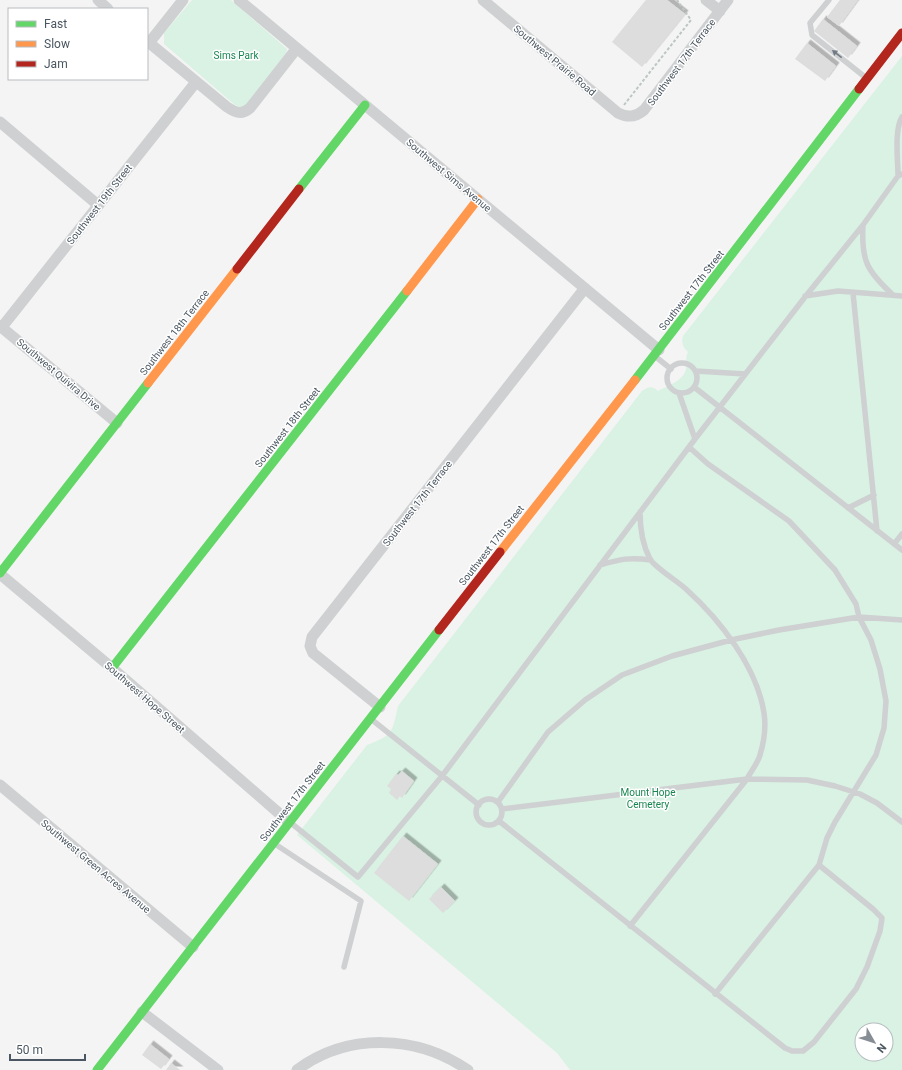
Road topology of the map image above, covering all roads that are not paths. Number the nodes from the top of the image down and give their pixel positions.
1 (98, 0) edge
2 (183, 0) edge
3 (239, 0) edge
4 (483, 0) edge
5 (706, 0) edge
6 (728, 0) edge
7 (828, 0) edge
8 (107, 8) edge
9 (720, 11) junction
10 (902, 33) edge
11 (148, 42) edge
12 (297, 48) junction
13 (867, 78) junction
14 (196, 82) junction
15 (365, 105) junction
16 (624, 113) joint
17 (902, 117) edge
18 (0, 122) edge
19 (900, 144) edge
20 (900, 175) edge
21 (478, 199) junction
22 (98, 205) junction
23 (862, 224) junction
24 (585, 288) junction
25 (853, 292) junction
26 (893, 295) junction
27 (805, 296) junction
28 (902, 296) edge
29 (1, 326) edge
30 (657, 353) junction
31 (671, 369) junction
32 (696, 371) junction
33 (745, 374) junction
34 (694, 387) junction
35 (679, 393) junction
36 (720, 407) junction
37 (117, 423) junction
38 (695, 439) junction
39 (689, 447) junction
40 (874, 495) junction
41 (848, 508) junction
42 (640, 511) junction
43 (877, 531) junction
44 (902, 534) edge
45 (894, 544) junction
46 (902, 550) edge
47 (650, 560) junction
48 (599, 566) junction
49 (0, 573) edge
50 (859, 617) junction
51 (902, 620) edge
52 (731, 640) junction
53 (112, 668) junction
54 (380, 707) junction
55 (370, 719) junction
56 (442, 776) junction
57 (747, 779) junction
58 (0, 785) edge
59 (854, 792) junction
60 (498, 802) junction
61 (479, 805) junction
62 (502, 809) junction
63 (499, 821) junction
64 (290, 822) junction
65 (902, 822) edge
66 (273, 843) junction
67 (819, 865) junction
68 (630, 926) junction
69 (193, 947) junction
70 (344, 967) dead end
71 (716, 994) junction
72 (142, 1012) junction
73 (97, 1070) edge
74 (218, 1070) edge
75 (297, 1070) edge
76 (468, 1070) edge

1 - 8 street
2 - 11 street
3 - 12 street, Southwest Sims Avenue
4 - 16 street, Southwest Prairie Road
5 - 9 street
6 - 9 street, Southwest 17th Terrace
13 -> 7 lane
9 - 16 street, Southwest 17th Terrace
10 - 13 main road, Southwest 17th Street
11 - 14 street
12 - 14 street
12 - 15 street, Southwest Sims Avenue
13 - 30 main road, Southwest 17th Street
14 - 22 street, Southwest 19th Street
15 - 21 street, Southwest Sims Avenue
15 - 37 main road, Southwest 18th Terrace
17 - 19 lane
18 - 22 street
19 - 20 lane
20 - 23 lane
21 - 24 street, Southwest Sims Avenue
21 - 53 main road, Southwest 18th Street
22 - 29 street, Southwest 19th Street
23 - 26 lane
23 - 27 lane
24 - 30 street, Southwest Sims Avenue
24 - 54 street, Southwest 17th Terrace
25 - 26 lane
25 - 27 lane
25 - 40 lane
26 - 28 lane
27 - 33 lane
29 - 37 street, Southwest Quivira Drive
30 - 31 lane
30 - 54 main road, Southwest 17th Street
31 - 32 lane
31 - 35 lane
32 - 33 lane
32 - 34 lane
33 - 36 lane
34 - 35 lane
34 - 36 lane
35 - 38 lane
36 - 38 lane
36 - 41 lane
37 - 49 main road, Southwest 18th Terrace
38 - 39 lane
39 - 42 lane
39 - 50 lane
40 - 41 lane
40 - 43 lane
41 - 43 lane
42 - 47 lane
42 - 48 lane
43 - 45 lane
44 - 45 lane
45 - 46 lane
47 - 48 lane
47 - 52 lane
48 - 56 lane
49 - 53 street, Southwest Hope Street
50 - 51 lane
50 - 52 lane
50 - 59 lane
52 - 57 lane
52 - 60 lane
53 - 64 street, Southwest Hope Street
54 - 55 main road, Southwest 17th Street
55 - 56 lane
55 - 64 main road, Southwest 17th Street
56 - 61 lane
56 - 64 lane
57 - 59 lane
57 - 62 lane
57 - 68 lane
58 - 69 street, Southwest Green Acres Avenue
59 - 65 lane
59 - 67 lane
60 - 61 lane
60 - 62 lane
61 - 63 lane
62 - 63 lane
63 - 68 lane
64 - 66 main road, Southwest 17th Street
66 - 69 main road, Southwest 17th Street
66 - 70 lane
67 - 71 lane
67 - 71 lane
68 - 71 lane
69 - 72 main road, Southwest 17th Street
72 - 73 main road, Southwest 17th Street
72 - 74 street
75 - 76 street

